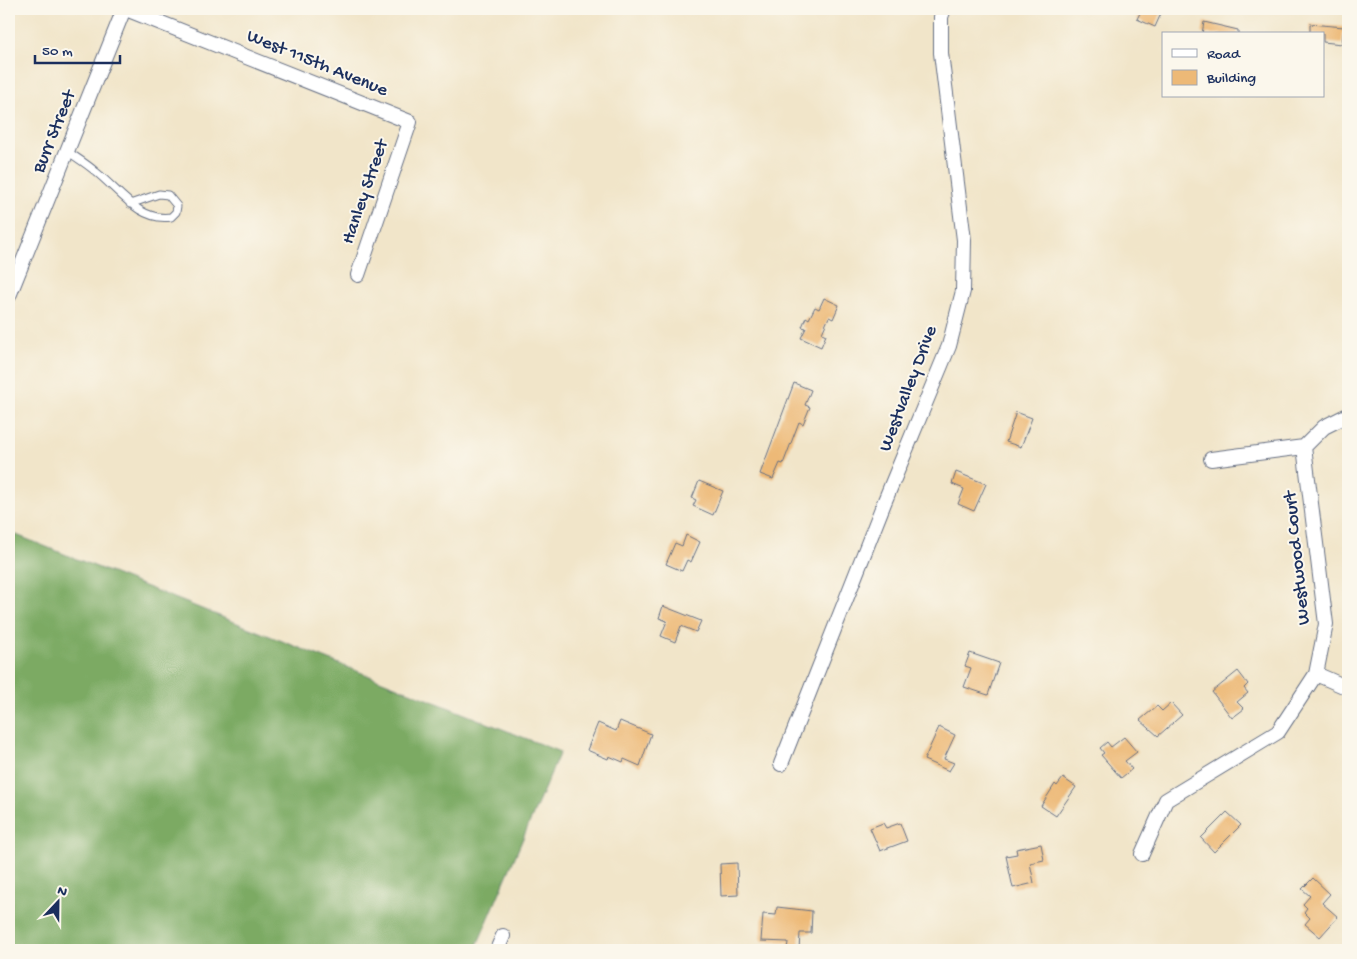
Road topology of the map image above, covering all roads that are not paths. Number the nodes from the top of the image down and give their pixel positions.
1 (125, 9) edge
2 (944, 9) edge
3 (410, 122) joint
4 (67, 151) junction
5 (130, 204) junction
6 (358, 275) dead end
7 (9, 296) edge
8 (1348, 414) edge
9 (1304, 447) junction
10 (1211, 459) dead end
11 (1316, 674) junction
12 (1348, 688) edge
13 (781, 764) dead end
14 (1142, 854) dead end
15 (503, 936) dead end
16 (497, 950) edge

1 - 3 street, West 115th Avenue
1 - 4 street, Burr Street
2 - 13 street, Westvalley Drive
3 - 6 street, Hanley Street
4 - 5 lane
4 - 7 street, Burr Street
5 - 5 lane
8 - 9 street
9 - 10 street
9 - 11 street, Westwood Court
11 - 12 street
11 - 14 street, Westwood Court
15 - 16 street

